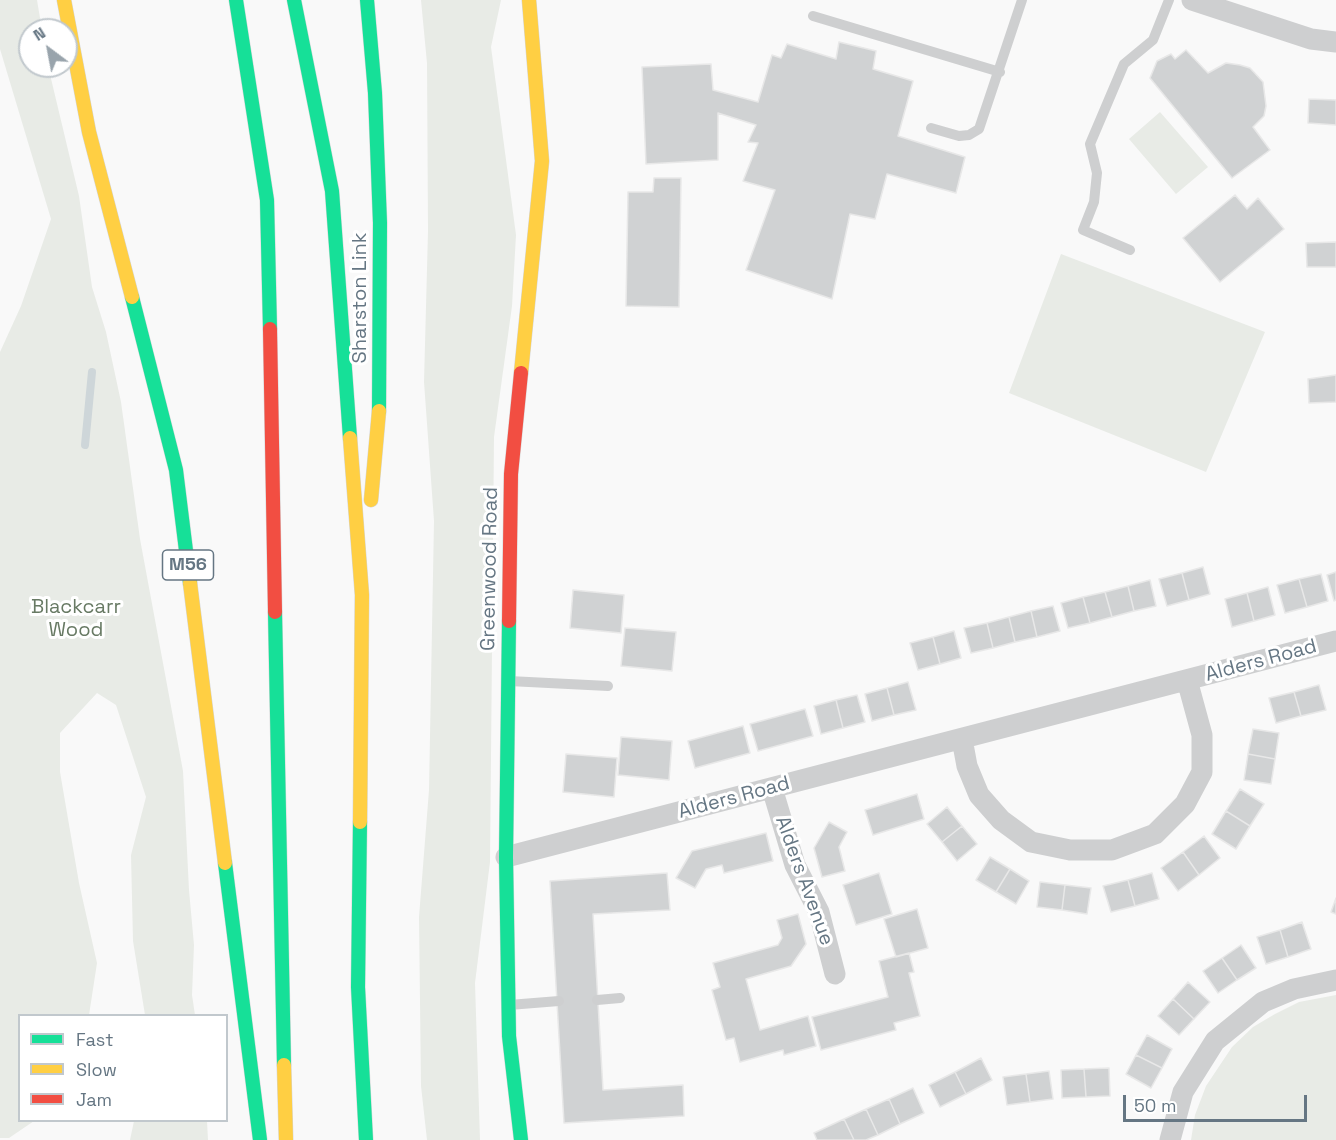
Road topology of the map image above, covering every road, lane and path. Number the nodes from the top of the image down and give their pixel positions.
1 (64, 0) edge
2 (236, 0) edge
3 (294, 0) edge
4 (368, 0) edge
5 (529, 0) edge
6 (1022, 0) edge
7 (1169, 0) edge
8 (1192, 0) edge
9 (813, 16) dead end
10 (1336, 42) edge
11 (1000, 72) junction
12 (931, 128) dead end
13 (1131, 250) dead end
14 (362, 595) junction
15 (1336, 641) edge
16 (1187, 680) junction
17 (508, 681) junction
18 (609, 687) dead end
19 (962, 739) junction
20 (772, 788) junction
21 (506, 857) junction
22 (835, 974) dead end
23 (1336, 980) edge
24 (620, 998) dead end
25 (597, 1000) dead end
26 (559, 1001) dead end
27 (509, 1005) junction
28 (260, 1140) edge
29 (286, 1140) edge
30 (366, 1140) edge
31 (521, 1140) edge
32 (1170, 1140) edge

1 - 28 main road, M56
2 - 29 main road
3 - 14 main road
4 - 14 main road, Sharston Link
5 - 17 main road, Greenwood Road
6 - 11 lane
7 - 13 lane
8 - 10 street
9 - 11 lane
11 - 12 lane
14 - 30 main road
15 - 16 street, Alders Road
16 - 19 street, Alders Road
16 - 19 street, Alders Road
17 - 18 lane
17 - 21 main road, Greenwood Road
19 - 20 street, Alders Road
20 - 21 street, Alders Road
20 - 22 street, Alders Avenue
21 - 27 main road, Greenwood Road
23 - 32 street
24 - 25 lane
26 - 27 lane
27 - 31 main road, Greenwood Road

